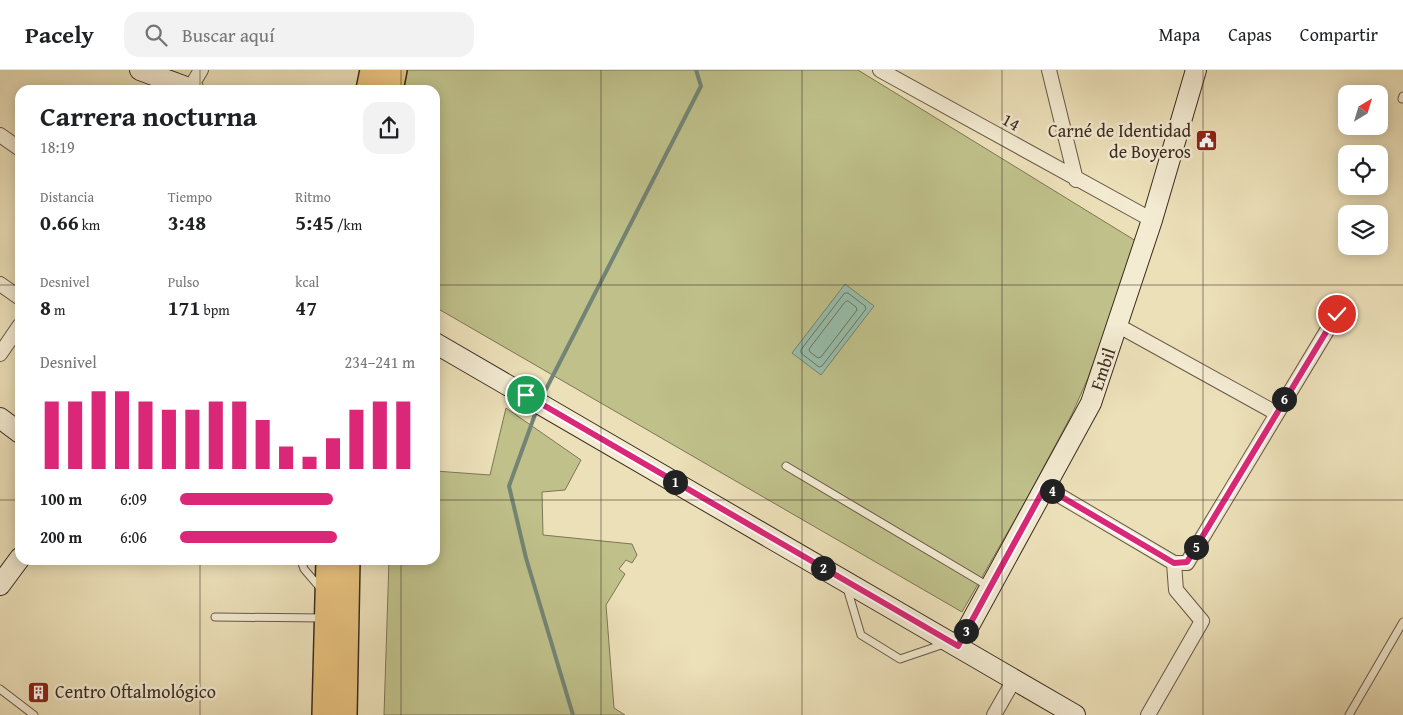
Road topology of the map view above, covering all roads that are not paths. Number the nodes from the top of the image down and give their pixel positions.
1 (140, 70) edge
2 (201, 70) edge
3 (372, 70) edge
4 (394, 70) edge
5 (880, 70) edge
6 (1049, 70) edge
7 (1196, 70) edge
8 (178, 85) edge
9 (194, 85) edge
10 (361, 85) edge
11 (370, 85) edge
12 (391, 85) edge
13 (0, 134) edge
14 (15, 145) edge
15 (1076, 180) junction
16 (1152, 220) junction
17 (0, 284) edge
18 (15, 294) edge
19 (1337, 314) dead end
20 (1117, 325) junction
21 (15, 332) edge
22 (440, 346) edge
23 (0, 354) edge
24 (1276, 413) junction
25 (0, 418) edge
26 (15, 429) edge
27 (786, 466) dead end
28 (1045, 487) junction
29 (1174, 563) junction
30 (303, 565) edge
31 (329, 565) edge
32 (347, 565) edge
33 (845, 580) junction
34 (991, 587) junction
35 (327, 607) junction
36 (216, 617) dead end
37 (1403, 622) edge
38 (954, 644) junction
39 (1014, 680) junction
40 (0, 689) edge
41 (34, 715) edge
42 (325, 715) edge
43 (344, 715) edge
44 (994, 715) edge
45 (1074, 715) edge
46 (1148, 715) edge
47 (1349, 715) edge

1 - 8 main road
2 - 9 street
3 - 10 main road
3 - 11 highway
4 - 12 highway
5 - 15 street, 14
6 - 15 street
7 - 16 main road, Embil
13 - 14 street
15 - 16 street, 14
16 - 20 main road, Embil
17 - 18 street
19 - 24 street
20 - 24 street
20 - 28 main road, Embil
21 - 23 street
22 - 33 main road
24 - 29 street
25 - 26 main road
27 - 34 lane
28 - 29 street
28 - 34 main road, Embil
29 - 46 street
30 - 35 lane
31 - 35 highway
32 - 43 highway
33 - 38 main road
33 - 38 lane
34 - 38 main road, Embil
35 - 36 lane
35 - 42 highway
37 - 47 lane
38 - 39 main road
39 - 44 street
39 - 45 main road
40 - 41 lane

